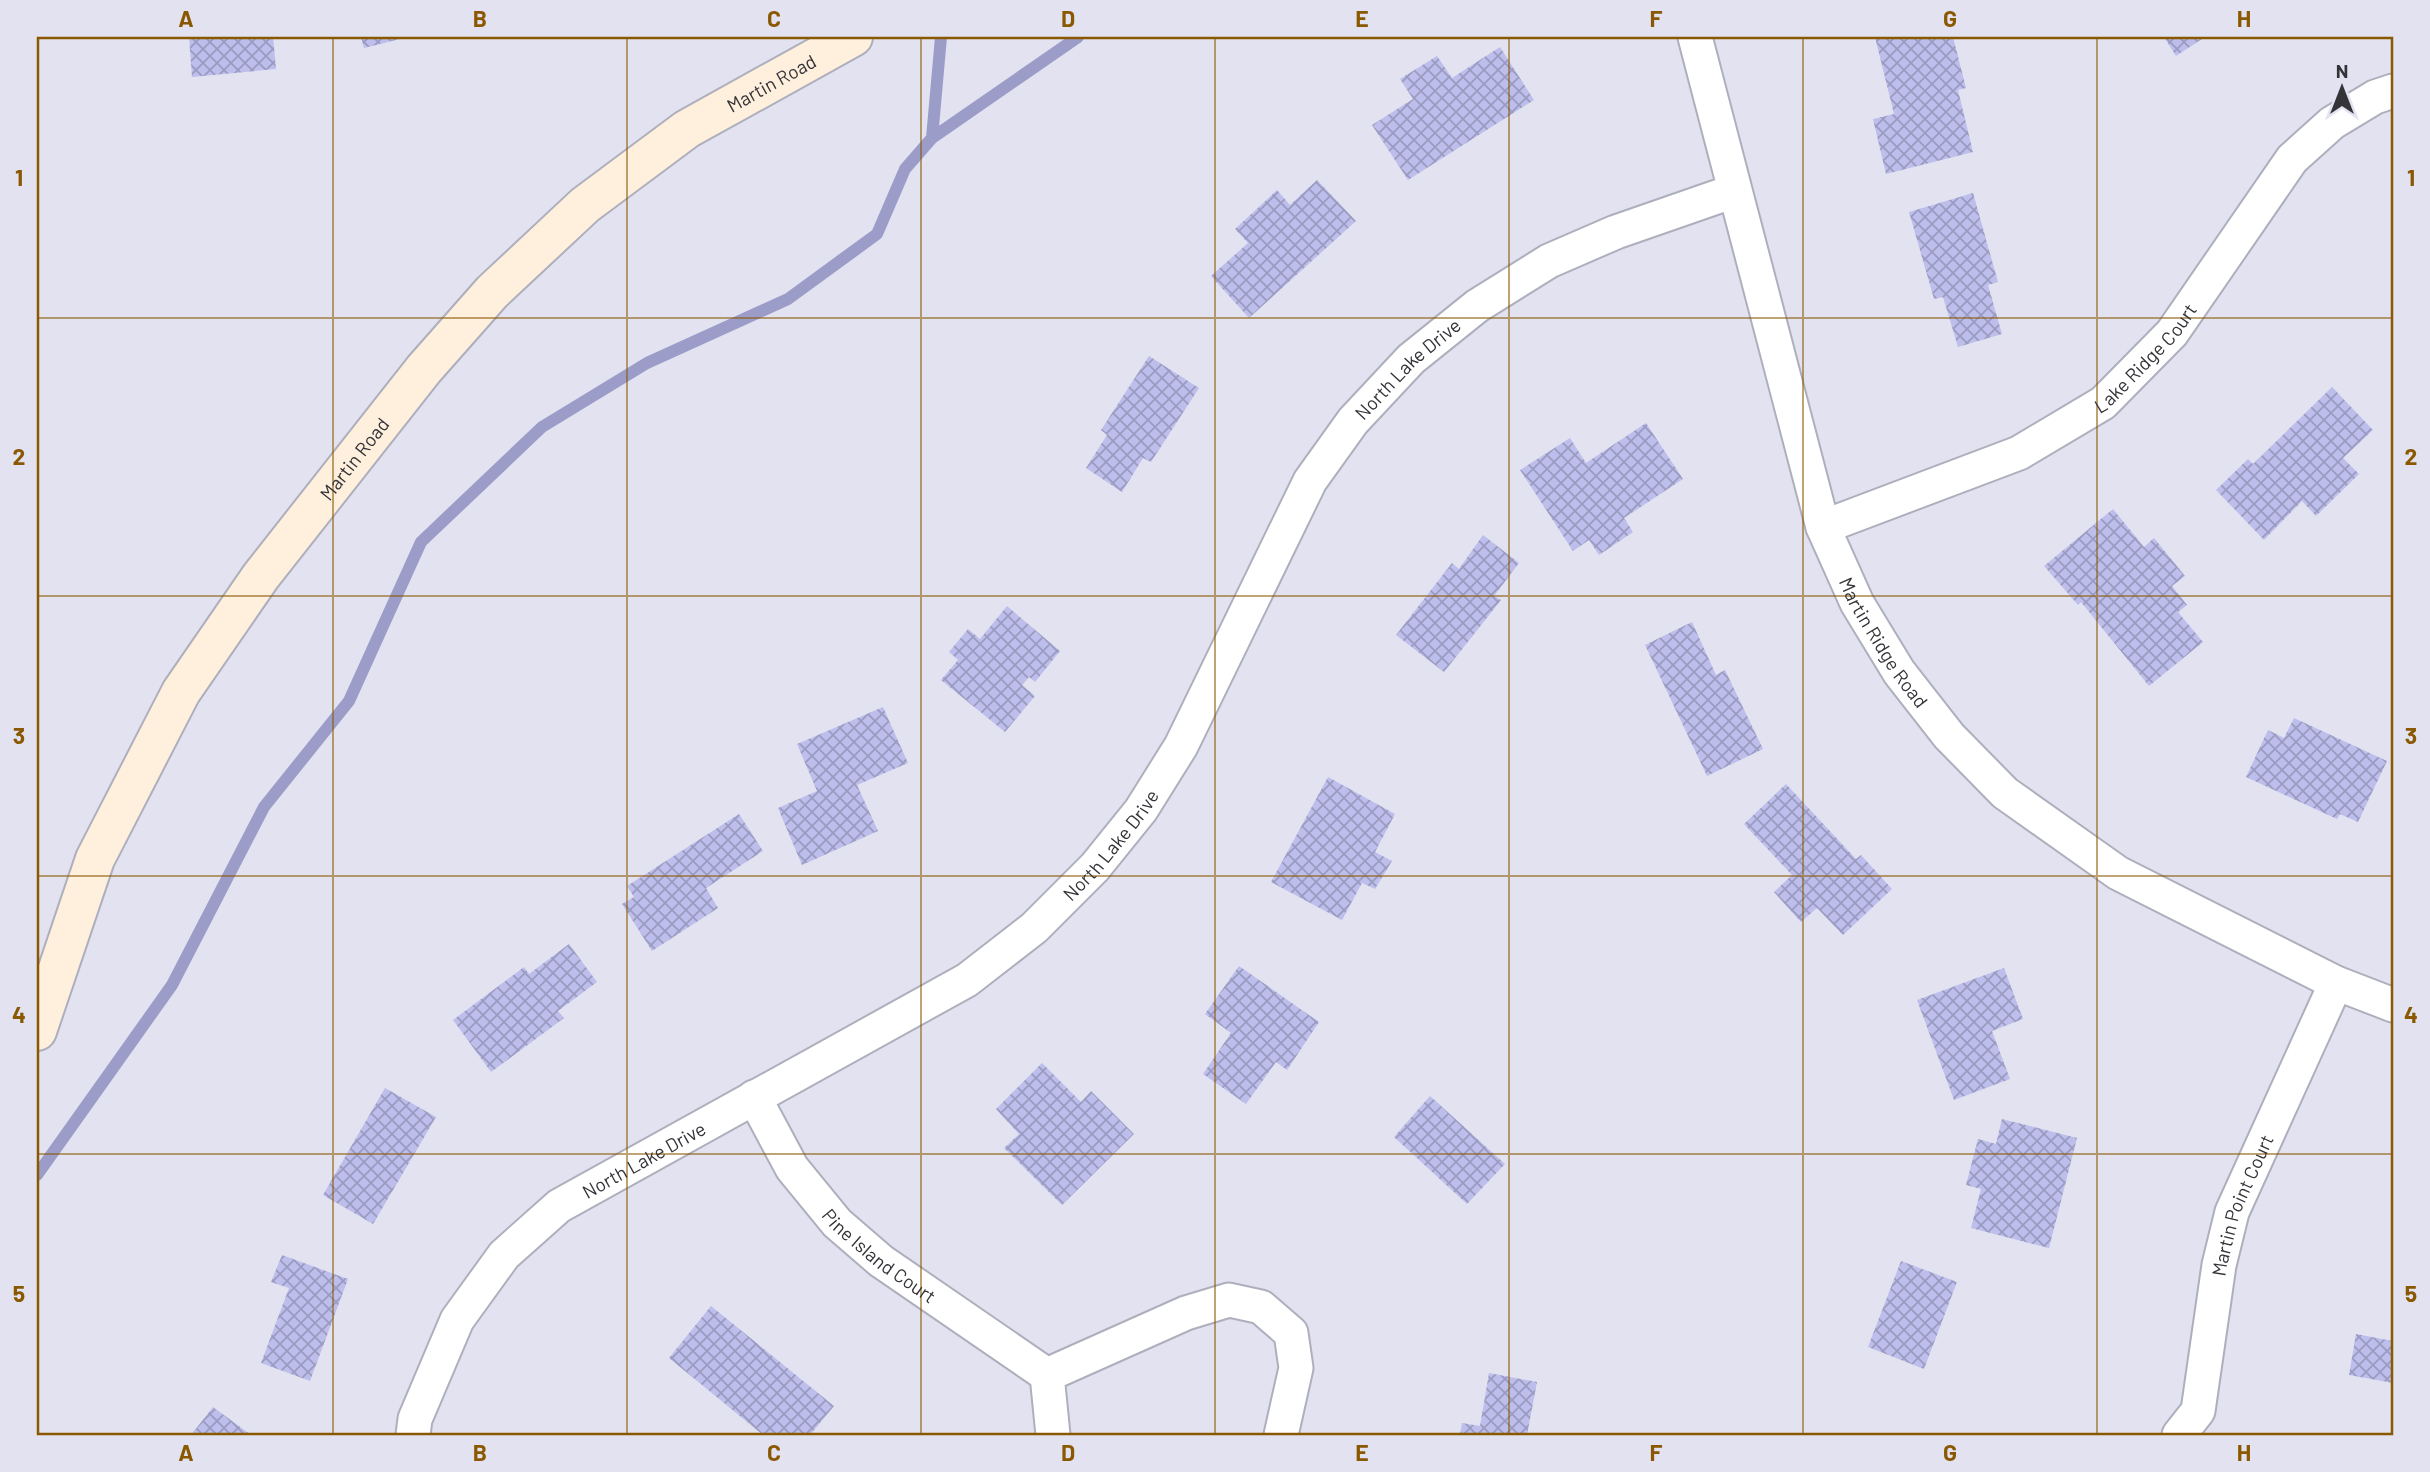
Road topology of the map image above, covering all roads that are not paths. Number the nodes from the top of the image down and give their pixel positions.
1 (853, 37) edge
2 (1695, 37) edge
3 (2393, 91) edge
4 (1734, 191) junction
5 (1823, 527) junction
6 (2336, 983) junction
7 (2393, 1005) edge
8 (37, 1031) edge
9 (754, 1097) junction
10 (1047, 1375) junction
11 (413, 1435) edge
12 (1053, 1435) edge
13 (1281, 1435) edge
14 (2179, 1435) edge

1 - 8 street, Martin Road
2 - 4 street, Martin Ridge Road
3 - 5 street, Lake Ridge Court
4 - 5 street, Martin Ridge Road
4 - 9 street, North Lake Drive
5 - 6 street, Martin Ridge Road
6 - 7 street, Martin Ridge Road
6 - 14 street, Martin Point Court
9 - 10 street, Pine Island Court
9 - 11 street, North Lake Drive
10 - 12 street
10 - 13 street

